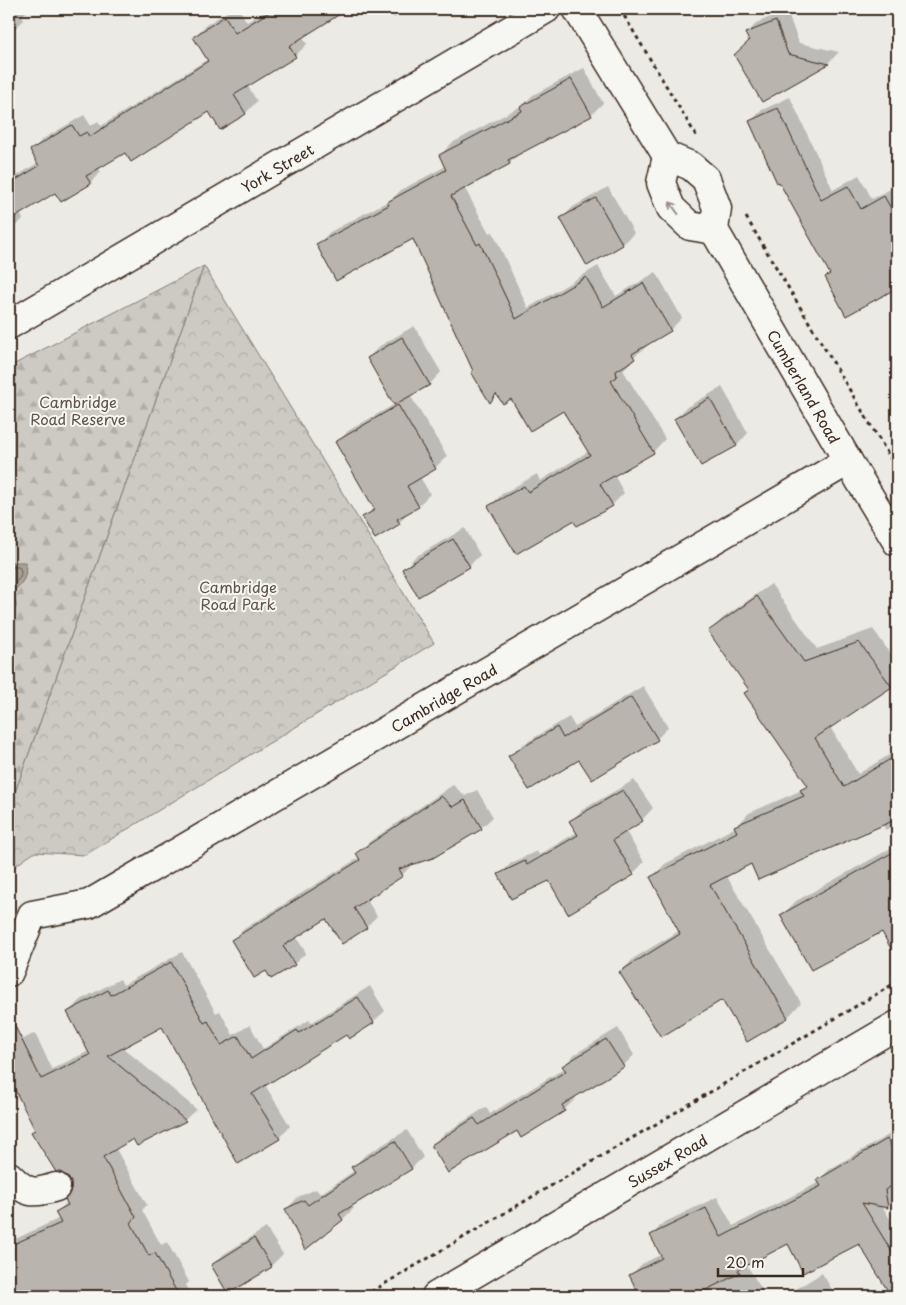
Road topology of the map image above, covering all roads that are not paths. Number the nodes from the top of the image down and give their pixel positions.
1 (546, 9) edge
2 (577, 9) edge
3 (667, 156) junction
4 (714, 230) junction
5 (9, 325) edge
6 (848, 461) junction
7 (897, 542) edge
8 (9, 972) edge
9 (897, 1026) edge
10 (9, 1176) edge
11 (56, 1188) dead end
12 (436, 1296) edge

1 - 5 street, York Street
2 - 3 street
3 - 4 street
4 -> 3 street
4 - 6 street, Cumberland Road
6 - 7 street, Cumberland Road
6 - 8 street, Cambridge Road
9 - 12 street, Sussex Road
10 - 11 street

